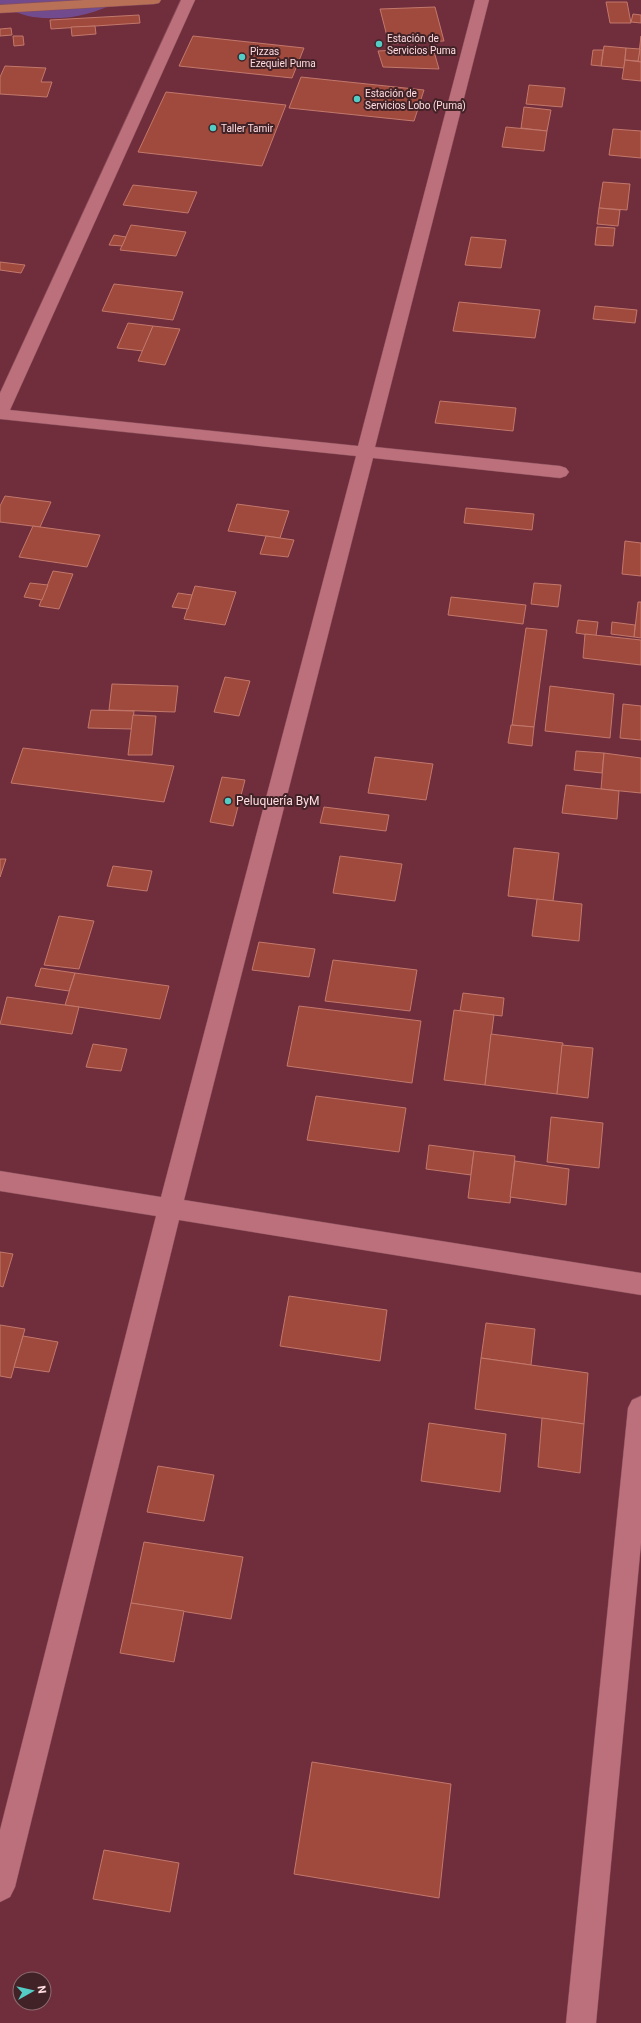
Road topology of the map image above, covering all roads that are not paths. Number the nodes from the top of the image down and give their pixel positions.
1 (154, 0) edge
2 (188, 0) edge
3 (482, 0) edge
4 (0, 9) edge
5 (0, 413) edge
6 (365, 452) junction
7 (560, 472) dead end
8 (0, 1181) edge
9 (170, 1210) junction
10 (641, 1284) edge
11 (641, 1408) edge
12 (0, 1887) edge
13 (581, 2023) edge

1 - 4 main road
2 - 5 street
3 - 6 street
5 - 6 street
6 - 7 street
6 - 9 street
8 - 9 street
9 - 10 street
9 - 12 street
11 - 13 street

